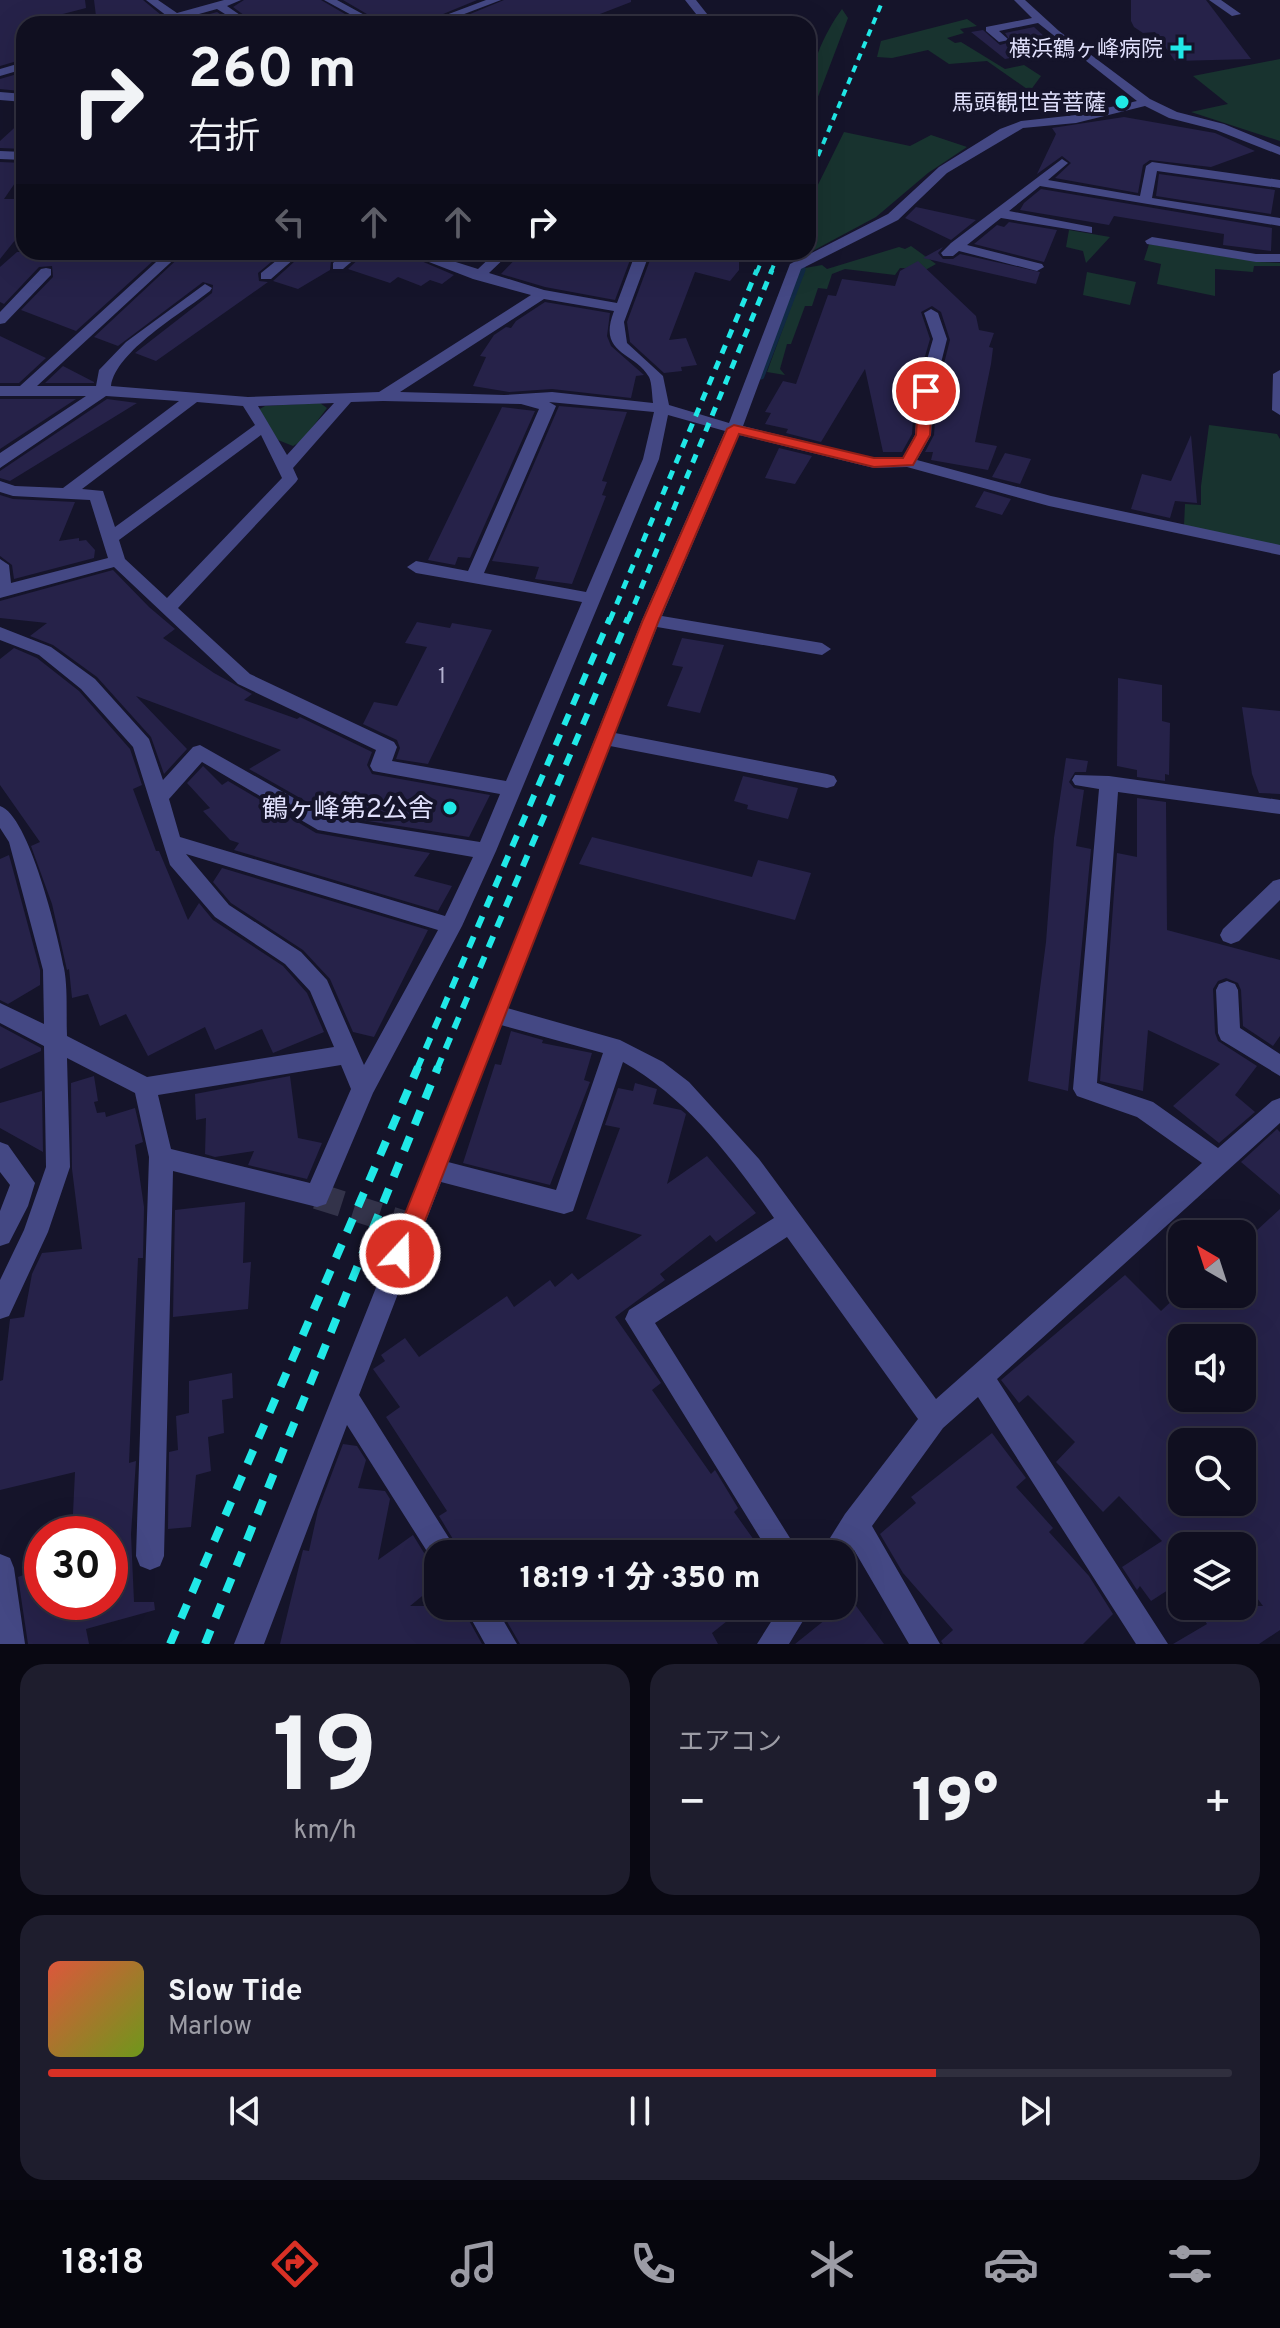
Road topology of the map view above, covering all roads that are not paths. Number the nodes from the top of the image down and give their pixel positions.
1 (151, 0) edge
2 (236, 0) edge
3 (329, 0) edge
4 (496, 0) edge
5 (690, 0) edge
6 (1019, 0) edge
7 (1214, 0) edge
8 (219, 5) junction
9 (1236, 14) dead end
10 (174, 16) edge
11 (179, 16) edge
12 (236, 16) edge
13 (360, 16) edge
14 (450, 16) edge
15 (703, 16) edge
16 (1042, 19) junction
17 (1003, 40) dead end
18 (1146, 102) junction
19 (1280, 151) edge
20 (1062, 163) dead end
21 (1038, 182) junction
22 (1280, 184) edge
23 (1145, 201) junction
24 (998, 213) junction
25 (1280, 222) edge
26 (1087, 230) dead end
27 (1152, 241) dead end
28 (816, 256) edge
29 (1280, 258) edge
30 (166, 260) edge
31 (285, 260) edge
32 (346, 260) edge
33 (433, 260) edge
34 (495, 260) edge
35 (640, 260) edge
36 (809, 260) edge
37 (338, 266) dead end
38 (1037, 267) dead end
39 (46, 272) dead end
40 (266, 276) dead end
41 (478, 276) junction
42 (205, 288) dead end
43 (542, 294) junction
44 (6, 308) edge
45 (623, 308) junction
46 (931, 313) dead end
47 (0, 320) edge
48 (1280, 374) edge
49 (0, 391) edge
50 (103, 391) junction
51 (23, 392) junction
52 (383, 396) junction
53 (194, 397) junction
54 (347, 397) junction
55 (504, 400) junction
56 (248, 402) junction
57 (662, 408) junction
58 (1280, 410) edge
59 (263, 426) junction
60 (734, 429) junction
61 (908, 462) junction
62 (0, 463) edge
63 (287, 474) junction
64 (0, 486) edge
65 (67, 493) junction
66 (110, 539) junction
67 (1280, 550) edge
68 (117, 561) junction
69 (0, 565) edge
70 (416, 567) dead end
71 (474, 576) junction
72 (2, 592) edge
73 (590, 598) junction
74 (168, 608) junction
75 (651, 620) junction
76 (0, 633) edge
77 (822, 649) dead end
78 (605, 738) junction
79 (1082, 780) dead end
80 (827, 781) dead end
81 (1109, 783) junction
82 (512, 789) junction
83 (158, 798) junction
84 (1280, 807) edge
85 (0, 813) edge
86 (171, 842) junction
87 (486, 851) junction
88 (1280, 887) edge
89 (451, 926) junction
90 (1231, 935) dead end
91 (1227, 990) dead end
92 (0, 1012) edge
93 (494, 1014) junction
94 (56, 1041) junction
95 (616, 1049) junction
96 (348, 1054) junction
97 (1280, 1066) edge
98 (145, 1087) junction
99 (363, 1089) junction
100 (1280, 1108) edge
101 (0, 1153) edge
102 (161, 1157) junction
103 (1220, 1163) junction
104 (434, 1169) junction
105 (16, 1206) junction
106 (44, 1206) junction
107 (790, 1222) junction
108 (0, 1235) edge
109 (0, 1307) edge
110 (980, 1376) junction
111 (345, 1397) junction
112 (934, 1419) junction
113 (855, 1524) junction
114 (436, 1540) edge
115 (777, 1540) edge
116 (844, 1540) edge
117 (150, 1556) dead end
118 (0, 1568) edge
119 (487, 1620) edge
120 (788, 1620) edge
121 (10, 1644) edge
122 (249, 1644) edge
123 (502, 1644) edge
124 (772, 1644) edge
125 (925, 1644) edge
126 (1153, 1644) edge

1 - 10 street
2 - 8 street
3 - 13 street
4 - 14 street
5 - 15 street
6 - 16 street
7 - 9 street
8 - 11 street
8 - 12 street
16 - 17 street
16 - 18 street
18 - 19 street
18 - 28 street
20 - 21 street
21 - 23 street
21 - 24 street
22 - 23 street
23 - 25 street
24 - 26 street
24 - 38 street
27 - 29 street
30 - 51 street
31 - 40 street
32 - 37 street
33 - 41 street
34 - 41 street
35 - 45 street
36 - 60 street
39 - 44 street
41 - 43 street
42 - 50 street
43 - 45 street
43 - 52 street
44 - 47 street
45 - 57 street
46 - 61 street
48 - 58 street
49 - 51 street
50 - 51 street
50 - 53 street
50 - 62 street
52 - 54 street
52 - 55 street
53 - 56 street
53 - 65 street
54 - 56 street
54 - 63 street
55 - 57 street
55 - 71 street
56 - 59 street
57 - 60 street
57 - 73 street
59 - 63 street
59 - 66 street
60 - 61 street
60 - 75 street
61 - 67 street
63 - 74 street
64 - 65 street
65 - 66 street
66 - 68 street
68 - 72 street
68 - 74 street
69 - 72 street
70 - 71 street
71 - 73 street
73 - 82 street
74 - 82 street
75 - 77 street
75 - 78 street
76 - 83 street
78 - 80 street
78 - 93 street
79 - 81 street
81 - 84 street
81 - 103 street
82 - 87 street
83 - 86 street
83 - 87 street
85 - 94 street
86 - 89 street
86 - 96 street
87 - 89 street
88 - 90 street
89 - 99 street
91 - 97 street
92 - 94 street
93 - 95 street
93 - 104 street
94 - 98 street
94 - 106 street
95 - 104 street
95 - 107 street
96 - 98 street
96 - 99 street
98 - 102 street
99 - 102 street
100 - 103 street
101 - 105 street
102 - 117 street
103 - 110 street
104 - 111 street
105 - 106 street
105 - 108 street
106 - 109 street
107 - 112 street
107 - 115 street
110 - 112 street
110 - 126 street
111 - 114 street
111 - 122 street
112 - 113 street
113 - 116 street
113 - 125 street
118 - 121 street
119 - 123 street
120 - 124 street

